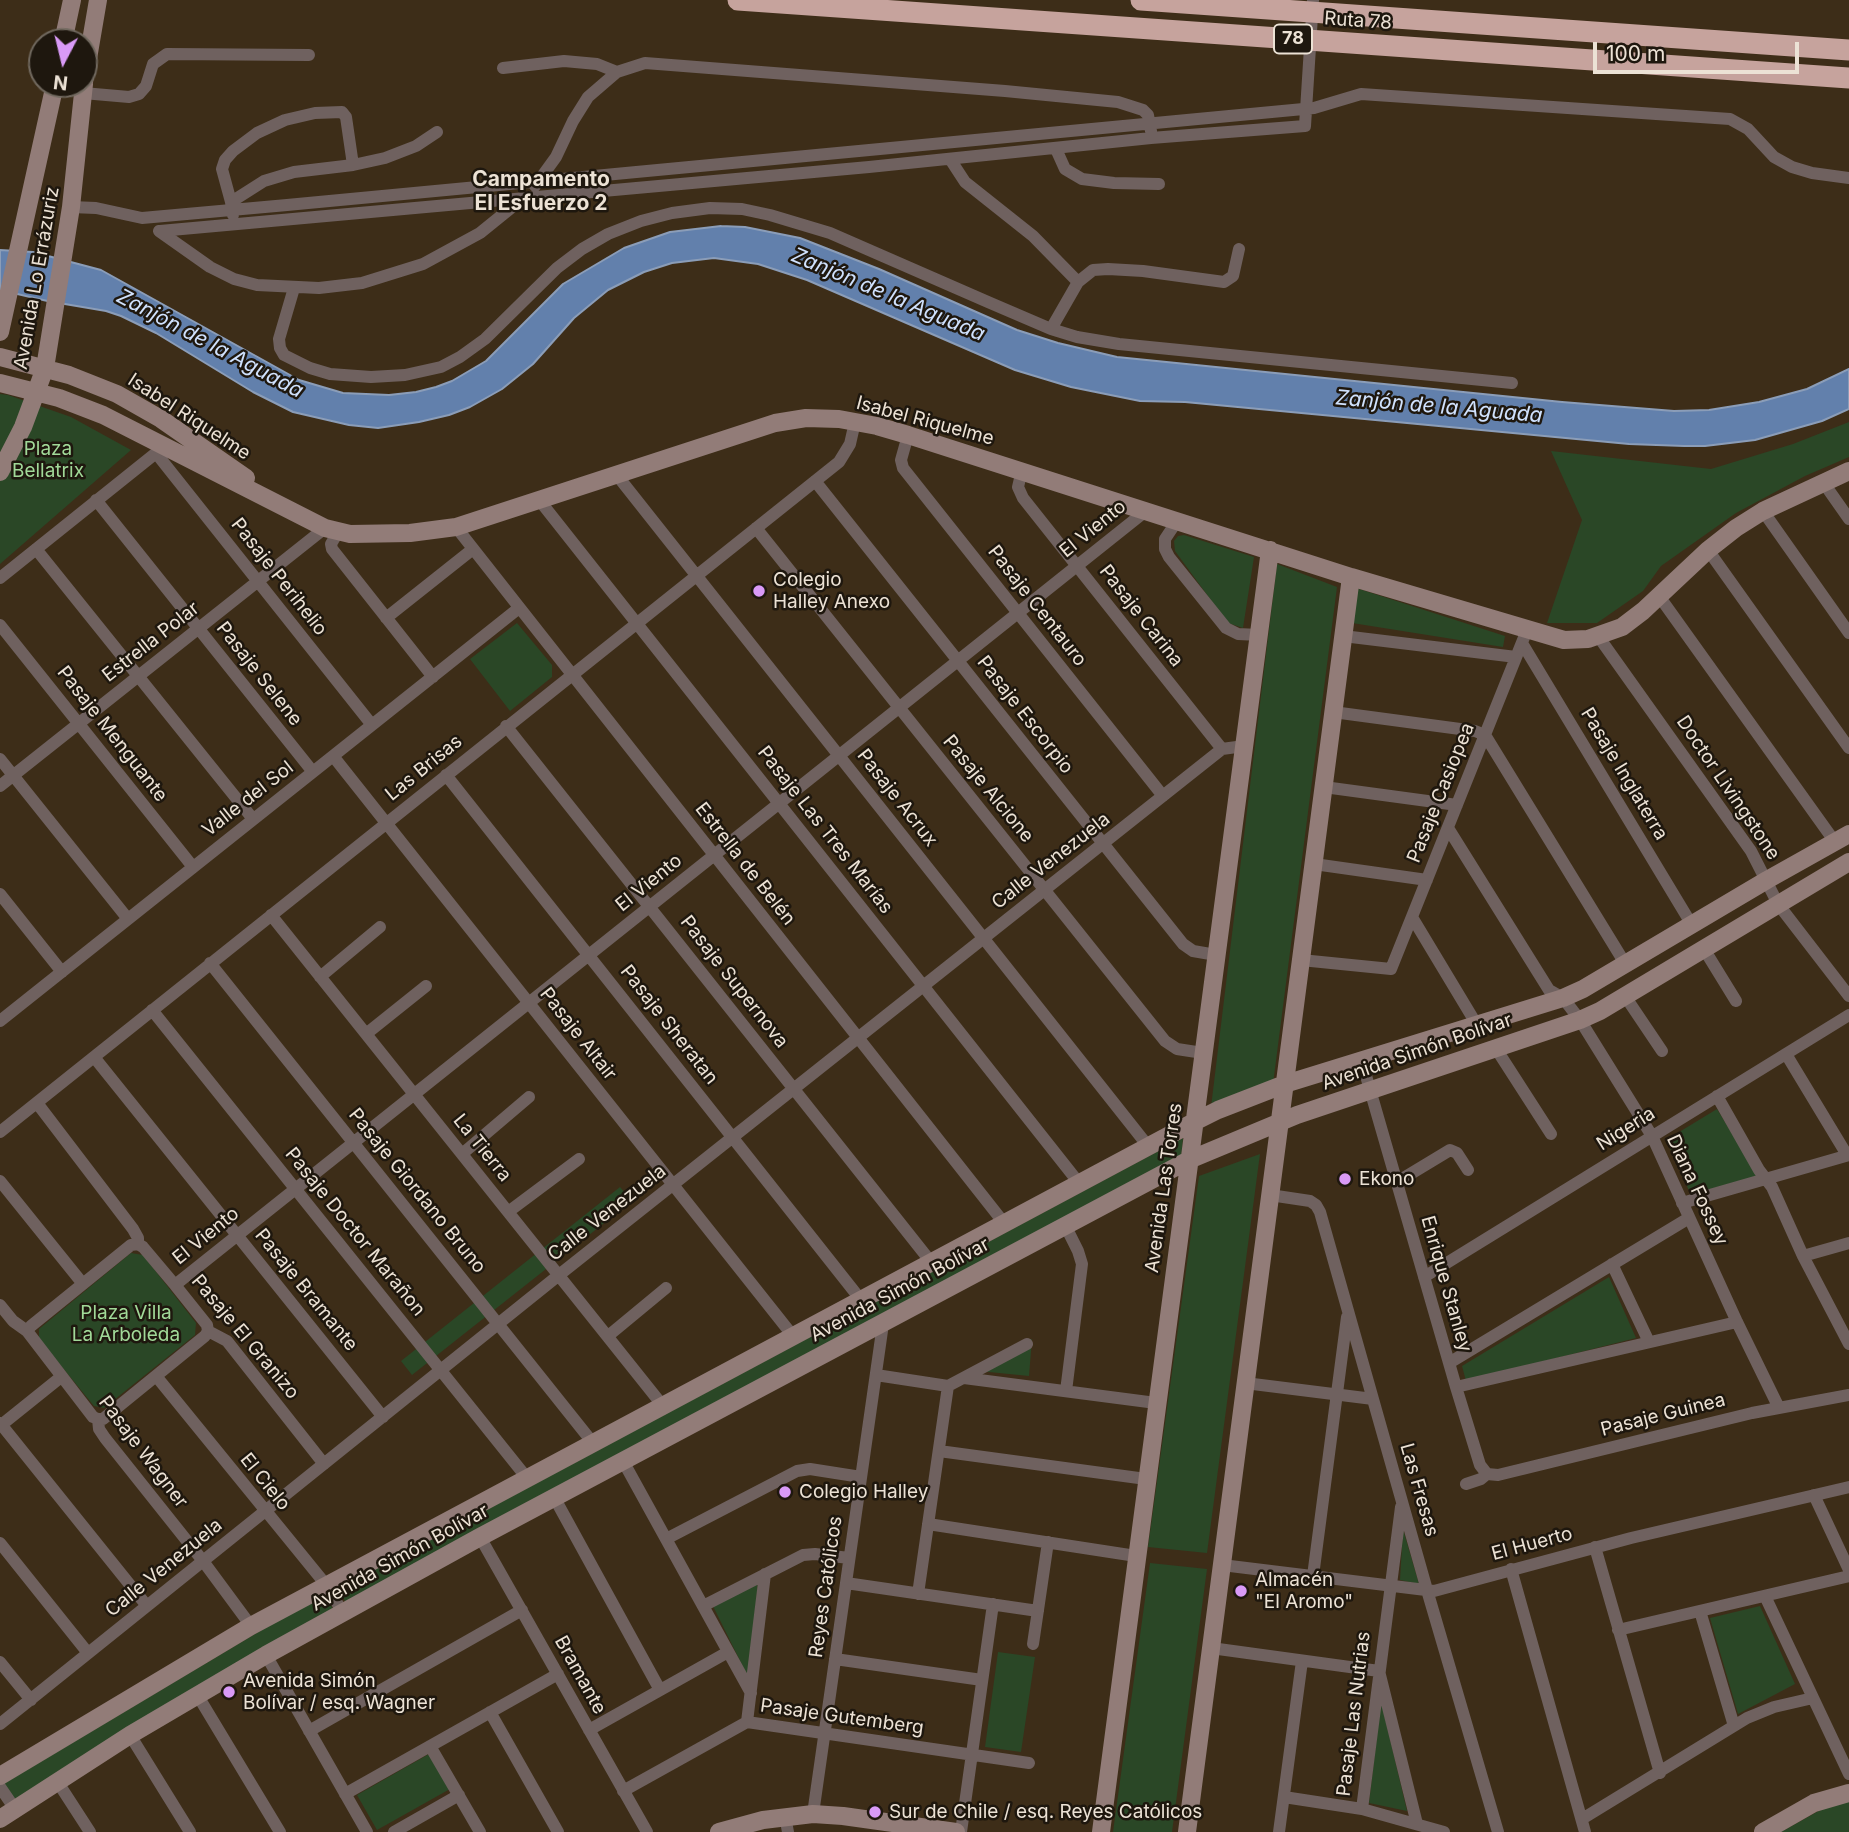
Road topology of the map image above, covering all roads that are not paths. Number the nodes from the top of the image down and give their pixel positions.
1 (72, 0) edge
2 (98, 0) edge
3 (738, 0) edge
4 (1141, 0) edge
5 (1313, 0) edge
6 (66, 28) edge
7 (93, 28) edge
8 (1849, 50) edge
9 (309, 55) dead end
10 (503, 68) dead end
11 (617, 72) junction
12 (1849, 78) edge
13 (98, 90) edge
14 (52, 98) edge
15 (82, 98) edge
16 (1306, 109) junction
17 (1150, 124) junction
18 (437, 132) dead end
19 (1151, 138) junction
20 (1000, 139) junction
21 (930, 145) junction
22 (1056, 149) junction
23 (866, 151) junction
24 (1002, 153) junction
25 (950, 159) junction
26 (932, 160) junction
27 (353, 165) junction
28 (721, 165) junction
29 (870, 167) junction
30 (1849, 178) edge
31 (723, 179) junction
32 (538, 182) junction
33 (1159, 184) dead end
34 (522, 199) junction
35 (232, 206) junction
36 (71, 207) junction
37 (142, 218) junction
38 (234, 224) junction
39 (160, 231) junction
40 (1239, 249) dead end
41 (1078, 282) junction
42 (294, 288) junction
43 (1051, 329) junction
44 (0, 332) edge
45 (0, 357) edge
46 (45, 368) junction
47 (0, 383) edge
48 (1512, 383) dead end
49 (37, 392) junction
50 (855, 422) junction
51 (908, 435) junction
52 (158, 448) junction
53 (1022, 470) junction
54 (1849, 471) edge
55 (0, 472) edge
56 (616, 474) junction
57 (816, 481) junction
58 (1823, 482) junction
59 (270, 499) junction
60 (96, 500) junction
61 (540, 501) junction
62 (1147, 510) junction
63 (1763, 511) junction
64 (1849, 519) edge
65 (1177, 521) junction
66 (456, 527) junction
67 (756, 528) junction
68 (332, 530) junction
69 (36, 549) junction
70 (473, 549) junction
71 (1270, 550) junction
72 (1708, 550) junction
73 (1077, 566) junction
74 (696, 575) junction
75 (1351, 577) junction
76 (0, 578) edge
77 (258, 581) junction
78 (1660, 596) junction
79 (519, 608) junction
80 (1018, 613) junction
81 (386, 618) junction
82 (636, 623) junction
83 (0, 625) edge
84 (198, 628) junction
85 (1849, 633) edge
86 (1259, 635) junction
87 (1343, 636) junction
88 (1598, 636) junction
89 (1525, 637) junction
90 (1516, 657) junction
91 (958, 661) junction
92 (571, 674) junction
93 (138, 676) junction
94 (433, 677) junction
95 (899, 708) junction
96 (1333, 712) junction
97 (78, 723) junction
98 (372, 725) junction
99 (506, 726) junction
100 (1485, 735) junction
101 (1244, 746) junction
102 (1849, 748) edge
103 (1222, 750) junction
104 (333, 756) junction
105 (839, 756) junction
106 (0, 759) edge
107 (313, 772) junction
108 (13, 775) junction
109 (446, 775) junction
110 (0, 786) edge
111 (1324, 787) junction
112 (1163, 796) junction
113 (779, 804) junction
114 (1457, 805) junction
115 (253, 820) junction
116 (386, 823) junction
117 (1448, 828) junction
118 (1842, 838) edge
119 (1103, 844) junction
120 (714, 856) junction
121 (1849, 862) edge
122 (1314, 864) junction
123 (193, 867) junction
124 (1427, 880) junction
125 (1767, 880) junction
126 (1044, 890) junction
127 (0, 894) edge
128 (1778, 904) junction
129 (650, 907) junction
130 (271, 915) junction
131 (1412, 917) junction
132 (128, 919) junction
133 (1692, 925) junction
134 (380, 927) dead end
135 (984, 938) junction
136 (1704, 949) junction
137 (589, 955) junction
138 (1216, 955) junction
139 (1301, 960) junction
140 (210, 963) junction
141 (1626, 965) junction
142 (62, 972) junction
143 (320, 977) junction
144 (426, 986) dead end
145 (924, 986) junction
146 (1625, 996) junction
147 (1849, 996) edge
148 (1563, 998) junction
149 (1736, 1001) dead end
150 (529, 1003) junction
151 (152, 1010) junction
152 (1849, 1015) edge
153 (1, 1018) edge
154 (1580, 1020) junction
155 (1477, 1025) junction
156 (366, 1034) junction
157 (858, 1038) junction
158 (1494, 1047) junction
159 (1662, 1051) dead end
160 (1203, 1053) junction
161 (1786, 1054) junction
162 (94, 1057) junction
163 (1362, 1062) junction
164 (1285, 1084) junction
165 (794, 1089) junction
166 (1370, 1089) junction
167 (414, 1094) junction
168 (1717, 1096) junction
169 (529, 1097) dead end
170 (37, 1102) junction
171 (1194, 1122) junction
172 (1279, 1122) junction
173 (0, 1132) edge
174 (1550, 1134) dead end
175 (1652, 1136) junction
176 (733, 1137) junction
177 (354, 1143) junction
178 (1148, 1146) junction
179 (462, 1154) junction
180 (1848, 1155) edge
181 (579, 1159) dead end
182 (1189, 1160) junction
183 (1468, 1170) dead end
184 (1766, 1179) junction
185 (0, 1181) edge
186 (1397, 1182) junction
187 (1079, 1183) junction
188 (673, 1185) junction
189 (296, 1189) junction
190 (1270, 1195) junction
191 (1682, 1203) junction
192 (508, 1212) junction
193 (1689, 1218) junction
194 (1004, 1223) junction
195 (1065, 1225) junction
196 (237, 1235) junction
197 (1849, 1242) edge
198 (138, 1244) junction
199 (1803, 1256) junction
200 (930, 1262) junction
201 (1612, 1264) junction
202 (559, 1275) junction
203 (1424, 1277) junction
204 (83, 1284) junction
205 (175, 1285) junction
206 (666, 1288) dead end
207 (861, 1300) junction
208 (0, 1305) edge
209 (1348, 1310) junction
210 (1737, 1322) junction
211 (499, 1324) junction
212 (883, 1324) junction
213 (27, 1331) junction
214 (208, 1331) junction
215 (608, 1336) junction
216 (793, 1336) junction
217 (1649, 1342) junction
218 (1849, 1344) edge
219 (1027, 1345) dead end
220 (1449, 1363) junction
221 (441, 1370) junction
222 (876, 1375) junction
223 (156, 1376) junction
224 (61, 1377) junction
225 (964, 1378) junction
226 (1245, 1383) junction
227 (948, 1386) junction
228 (1456, 1388) junction
229 (1066, 1391) junction
230 (1337, 1394) junction
231 (1849, 1395) edge
232 (1373, 1399) junction
233 (1156, 1403) junction
234 (663, 1406) junction
235 (1779, 1408) junction
236 (383, 1416) junction
237 (98, 1419) junction
238 (0, 1425) edge
239 (593, 1443) junction
240 (939, 1451) junction
241 (623, 1461) junction
242 (324, 1464) junction
243 (1487, 1474) junction
244 (861, 1477) junction
245 (527, 1478) junction
246 (1146, 1479) junction
247 (1466, 1484) dead end
248 (1849, 1487) edge
249 (1814, 1495) junction
250 (554, 1497) junction
251 (1402, 1500) junction
252 (265, 1512) junction
253 (928, 1524) junction
254 (480, 1537) junction
255 (666, 1539) junction
256 (1048, 1542) junction
257 (0, 1543) edge
258 (1595, 1547) junction
259 (1136, 1556) junction
260 (849, 1558) junction
261 (203, 1561) junction
262 (1222, 1565) junction
263 (1511, 1569) junction
264 (1849, 1570) edge
265 (765, 1574) junction
266 (1313, 1576) junction
267 (1849, 1576) edge
268 (846, 1583) junction
269 (327, 1586) junction
270 (1390, 1586) junction
271 (1427, 1590) junction
272 (918, 1594) junction
273 (1765, 1596) junction
274 (993, 1604) junction
275 (147, 1606) junction
276 (703, 1606) junction
277 (522, 1610) junction
278 (1038, 1611) junction
279 (1700, 1611) junction
280 (343, 1613) junction
281 (251, 1626) junction
282 (1618, 1630) junction
283 (1033, 1644) dead end
284 (1211, 1648) junction
285 (728, 1652) junction
286 (88, 1653) junction
287 (266, 1655) junction
288 (835, 1659) junction
289 (1302, 1661) junction
290 (0, 1662) edge
291 (1378, 1671) junction
292 (558, 1674) junction
293 (982, 1680) junction
294 (660, 1690) junction
295 (751, 1693) junction
296 (198, 1696) junction
297 (1813, 1698) junction
298 (31, 1700) junction
299 (490, 1712) junction
300 (747, 1723) junction
301 (0, 1724) edge
302 (1734, 1726) junction
303 (589, 1730) junction
304 (309, 1731) junction
305 (825, 1734) junction
306 (130, 1735) junction
307 (430, 1746) junction
308 (972, 1755) junction
309 (1029, 1763) dead end
310 (1660, 1773) junction
311 (1849, 1774) edge
312 (0, 1776) edge
313 (57, 1781) junction
314 (0, 1787) edge
315 (623, 1791) junction
316 (1849, 1793) edge
317 (345, 1794) junction
318 (459, 1795) junction
319 (1284, 1797) junction
320 (1362, 1809) junction
321 (7, 1814) edge
322 (813, 1814) junction
323 (786, 1824) edge
324 (1417, 1824) junction
325 (1583, 1826) edge
326 (90, 1832) edge
327 (190, 1832) edge
328 (280, 1832) edge
329 (367, 1832) edge
330 (394, 1832) edge
331 (480, 1832) edge
332 (558, 1832) edge
333 (647, 1832) edge
334 (719, 1832) edge
335 (959, 1832) edge
336 (1101, 1832) edge
337 (1187, 1832) edge
338 (1279, 1832) edge
339 (1444, 1832) edge
340 (1498, 1832) edge
341 (1763, 1832) edge

1 - 6 street
2 - 7 street, Avenida Lo Errázuriz
3 - 12 highway, Ruta 78 / 78
4 - 8 highway, Ruta 78 / 78
5 - 16 street
9 - 13 street
10 - 11 street
11 - 17 street
11 - 32 street
14 - 44 street, Avenida Lo Errázuriz
15 - 36 street, Avenida Lo Errázuriz
16 - 17 street
16 - 19 street
16 - 30 street
17 - 19 street
17 - 20 street
18 - 27 street
19 - 22 street
20 - 21 street
20 - 24 street
21 - 23 street
21 - 26 street
22 - 24 street
22 - 33 street
23 - 28 street
23 - 29 street
24 - 25 street
25 - 26 street
25 - 41 street
26 - 29 street
27 - 35 street
27 - 35 street
28 - 31 street
28 - 32 street
29 - 31 street
31 - 34 street
32 - 34 street
32 - 35 street
34 - 38 street
34 - 42 street
35 - 37 street
35 - 38 street
36 - 37 street
36 - 46 street, Avenida Lo Errázuriz
37 - 39 street
38 - 39 street
39 - 42 street
40 - 41 street
41 - 43 street
42 - 43 street
43 - 48 street
45 - 46 street, Isabel Riquelme
46 - 49 street, Avenida Lo Errázuriz
46 - 59 street, Isabel Riquelme
47 - 49 street, Isabel Riquelme
49 - 52 street, Isabel Riquelme
49 - 55 street, Avenida Lo Errázuriz
50 - 51 street, Isabel Riquelme
50 - 56 street, Isabel Riquelme
50 - 57 street, Las Brisas
51 - 53 street, Isabel Riquelme
51 - 80 street, Pasaje Centauro
52 - 59 street, Isabel Riquelme
52 - 60 street
52 - 77 street, Pasaje Perihelio
53 - 62 street, Isabel Riquelme
53 - 73 street, Pasaje Carina
54 - 58 street, Isabel Riquelme
56 - 61 street, Isabel Riquelme
56 - 74 street, Pasaje Acrux
57 - 67 street, Las Brisas
57 - 91 street, Pasaje Escorpio
58 - 63 street, Isabel Riquelme
58 - 64 street
59 - 68 street, Isabel Riquelme
60 - 69 street
60 - 84 street, Pasaje Selene
61 - 66 street, Isabel Riquelme
61 - 82 street, Pasaje Las Tres Marías
62 - 65 street, Isabel Riquelme
62 - 73 street, El Viento
63 - 72 street, Isabel Riquelme
63 - 85 street
65 - 71 street, Isabel Riquelme
65 - 86 street
66 - 68 street, Isabel Riquelme
66 - 70 street, Estrella de Belén
67 - 74 street, Las Brisas
67 - 95 street, Pasaje Alcione
68 - 77 street, Estrella Polar
68 - 81 street
69 - 76 street
69 - 93 street
70 - 79 street, Estrella de Belén
70 - 81 street
71 - 75 street, Isabel Riquelme
71 - 86 street, Avenida Las Torres
72 - 78 street, Isabel Riquelme
72 - 102 street
73 - 80 street, El Viento
73 - 103 street, Pasaje Carina
74 - 82 street, Las Brisas
74 - 105 street, Pasaje Acrux
75 - 87 street
75 - 89 street, Isabel Riquelme
77 - 84 street, Estrella Polar
77 - 98 street, Pasaje Perihelio
78 - 88 street, Isabel Riquelme
78 - 118 street
79 - 92 street, Estrella de Belén
79 - 94 street, Valle del Sol
80 - 91 street, El Viento
80 - 112 street, Pasaje Centauro
81 - 94 street
82 - 92 street, Las Brisas
82 - 113 street, Pasaje Las Tres Marías
83 - 97 street, Pasaje Menguante
84 - 93 street, Estrella Polar
84 - 107 street, Pasaje Selene
86 - 101 street, Avenida Las Torres
87 - 90 street
87 - 96 street
88 - 89 street, Isabel Riquelme
88 - 125 street, Doctor Livingstone
89 - 90 street, Pasaje Casiopea
89 - 133 street, Pasaje Inglaterra
90 - 100 street, Pasaje Casiopea
91 - 95 street, El Viento
91 - 119 street, Pasaje Escorpio
92 - 99 street, Las Brisas
92 - 120 street, Estrella de Belén
93 - 97 street, Estrella Polar
93 - 115 street
94 - 98 street, Valle del Sol
95 - 105 street, El Viento
95 - 126 street, Pasaje Alcione
96 - 100 street
96 - 111 street
97 - 108 street, Estrella Polar
97 - 123 street, Pasaje Menguante
98 - 104 street, Valle del Sol
99 - 109 street, Las Brisas
99 - 129 street, Pasaje Supernova
100 - 114 street, Pasaje Casiopea
100 - 141 street
101 - 103 street, Calle Venezuela
101 - 138 street, Avenida Las Torres
103 - 112 street, Calle Venezuela
104 - 107 street, Valle del Sol
104 - 116 street, Pasaje Altair
105 - 113 street, El Viento
105 - 135 street, Pasaje Acrux
106 - 108 street
107 - 115 street, Valle del Sol
108 - 110 street, Estrella Polar
108 - 132 street
109 - 116 street, Las Brisas
109 - 137 street, Pasaje Sheratan
111 - 114 street
111 - 122 street
112 - 119 street, Calle Venezuela
113 - 120 street, El Viento
113 - 145 street, Pasaje Las Tres Marías
114 - 117 street, Pasaje Casiopea
115 - 123 street, Valle del Sol
116 - 130 street, Las Brisas
116 - 150 street, Pasaje Altair
117 - 124 street, Pasaje Casiopea
117 - 148 street, Diana Fossey
118 - 125 street, Avenida Simón Bolívar
119 - 126 street, Calle Venezuela
119 - 138 street, Pasaje Escorpio
120 - 129 street, El Viento
120 - 157 street, Estrella de Belén
121 - 128 street, Avenida Simón Bolívar
122 - 124 street
122 - 139 street
123 - 132 street, Valle del Sol
124 - 131 street, Pasaje Casiopea
125 - 128 street, Doctor Livingstone
125 - 133 street, Avenida Simón Bolívar
126 - 135 street, Calle Venezuela
126 - 160 street, Pasaje Alcione
127 - 142 street
128 - 136 street, Avenida Simón Bolívar
128 - 147 street, Doctor Livingstone
129 - 137 street, El Viento
129 - 165 street, Pasaje Supernova
130 - 140 street, Las Brisas
130 - 143 street, La Tierra
131 - 139 street, Pasaje Casiopea
131 - 155 street
132 - 142 street, Valle del Sol
133 - 141 street, Avenida Simón Bolívar
134 - 143 street
135 - 145 street, Calle Venezuela
135 - 178 street, Pasaje Acrux
136 - 146 street, Avenida Simón Bolívar
136 - 149 street
137 - 150 street, El Viento
137 - 176 street, Pasaje Sheratan
138 - 160 street, Avenida Las Torres
139 - 164 street
140 - 151 street, Las Brisas
140 - 177 street, Pasaje Giordano Bruno
141 - 148 street, Avenida Simón Bolívar
142 - 153 street, Valle del Sol
143 - 156 street, La Tierra
144 - 156 street
145 - 157 street, Calle Venezuela
145 - 187 street, Pasaje Las Tres Marías
146 - 154 street, Avenida Simón Bolívar
146 - 159 street
148 - 154 street, Diana Fossey
148 - 155 street, Avenida Simón Bolívar
150 - 167 street, El Viento
150 - 188 street, Pasaje Altair
151 - 162 street, Las Brisas
151 - 189 street, Pasaje Doctor Marañon
152 - 161 street, Nigeria
154 - 158 street, Avenida Simón Bolívar
154 - 175 street, Diana Fossey
155 - 163 street, Avenida Simón Bolívar
156 - 167 street, La Tierra
157 - 165 street, Calle Venezuela
157 - 194 street, Estrella de Belén
158 - 166 street, Avenida Simón Bolívar
158 - 174 street
160 - 171 street, Avenida Las Torres
161 - 168 street, Nigeria
161 - 180 street
162 - 170 street, Las Brisas
162 - 196 street, Pasaje Bramante
163 - 164 street, Avenida Simón Bolívar
163 - 166 street, Enrique Stanley
164 - 171 street, Avenida Simón Bolívar
164 - 172 street
165 - 176 street, Calle Venezuela
165 - 200 street, Pasaje Supernova
166 - 172 street, Avenida Simón Bolívar
166 - 186 street, Enrique Stanley
167 - 177 street, El Viento
167 - 179 street, La Tierra
168 - 175 street, Nigeria
168 - 184 street
169 - 179 street
170 - 173 street, Las Brisas
170 - 198 street, Pasaje El Granizo
171 - 178 street, Avenida Simón Bolívar
171 - 182 street, Avenida Las Torres
172 - 182 street, Avenida Simón Bolívar
172 - 190 street
175 - 191 street, Diana Fossey
175 - 203 street, Nigeria
176 - 188 street, Calle Venezuela
176 - 207 street, Pasaje Sheratan
177 - 189 street, El Viento
177 - 211 street, Pasaje Giordano Bruno
178 - 187 street, Avenida Simón Bolívar
179 - 192 street, La Tierra
180 - 184 street
181 - 192 street
182 - 195 street, Avenida Simón Bolívar
182 - 233 street, Avenida Las Torres
183 - 186 street
184 - 191 street
184 - 199 street
185 - 204 street
186 - 203 street, Enrique Stanley
187 - 194 street, Avenida Simón Bolívar
188 - 202 street, Calle Venezuela
188 - 216 street, Pasaje Altair
189 - 196 street, El Viento
189 - 221 street, Pasaje Doctor Marañon
190 - 209 street, Las Fresas
190 - 226 street
191 - 193 street, Diana Fossey
192 - 202 street, La Tierra
193 - 201 street
193 - 210 street, Diana Fossey
194 - 200 street, Avenida Simón Bolívar
195 - 212 street, Avenida Simón Bolívar
195 - 229 street
196 - 205 street, El Viento
196 - 236 street, Pasaje Bramante
197 - 199 street
198 - 204 street
198 - 205 street, Pasaje El Granizo
199 - 218 street
200 - 207 street, Avenida Simón Bolívar
201 - 217 street
201 - 220 street
202 - 211 street, Calle Venezuela
202 - 215 street, La Tierra
203 - 220 street, Enrique Stanley
204 - 213 street
205 - 214 street, Pasaje El Granizo
206 - 215 street
207 - 216 street, Avenida Simón Bolívar
208 - 213 street, Pasaje Wagner
209 - 230 street
209 - 232 street, Las Fresas
210 - 217 street
210 - 235 street, Diana Fossey
211 - 221 street, Calle Venezuela
211 - 239 street, Pasaje Giordano Bruno
212 - 222 street, Reyes Católicos
212 - 241 street, Avenida Simón Bolívar
213 - 224 street, Pasaje Wagner
214 - 223 street
214 - 242 street, Pasaje El Granizo
215 - 234 street, La Tierra
216 - 234 street, Avenida Simón Bolívar
217 - 228 street
219 - 225 street
220 - 228 street, Enrique Stanley
221 - 236 street, Calle Venezuela
221 - 245 street, Pasaje Doctor Marañon
222 - 227 street
222 - 244 street, Reyes Católicos
223 - 237 street
223 - 252 street, El Cielo
224 - 237 street, Pasaje Wagner
224 - 238 street
225 - 227 street
225 - 229 street
226 - 230 street
226 - 262 street
227 - 240 street
228 - 243 street, Enrique Stanley
229 - 233 street
230 - 232 street
230 - 266 street
231 - 235 street, Pasaje Guinea
232 - 251 street, Las Fresas
233 - 246 street, Avenida Las Torres
234 - 239 street, Avenida Simón Bolívar
235 - 243 street, Pasaje Guinea
236 - 242 street, Calle Venezuela
237 - 261 street, Pasaje Wagner
238 - 275 street
239 - 245 street, Avenida Simón Bolívar
240 - 246 street
240 - 253 street
241 - 250 street, Avenida Simón Bolívar
241 - 255 street
242 - 252 street, Calle Venezuela
243 - 247 street, Pasaje Guinea
244 - 255 street
244 - 260 street, Reyes Católicos
245 - 269 street, Avenida Simón Bolívar
246 - 259 street, Avenida Las Torres
248 - 249 street, El Huerto
249 - 258 street, El Huerto
249 - 264 street
250 - 254 street, Avenida Simón Bolívar
250 - 294 street
251 - 270 street, Pasaje Las Nutrias
251 - 271 street, Las Fresas
252 - 261 street, Calle Venezuela
252 - 269 street, El Cielo
253 - 256 street
253 - 272 street
254 - 277 street, Bramante
254 - 280 street, Avenida Simón Bolívar
255 - 276 street
256 - 259 street
256 - 278 street
257 - 286 street
258 - 263 street, El Huerto
258 - 282 street
259 - 336 street, Avenida Las Torres
260 - 265 street
260 - 268 street, Reyes Católicos
261 - 275 street, Calle Venezuela
261 - 281 street, Pasaje Wagner
262 - 266 street, El Huerto
262 - 284 street
263 - 271 street, El Huerto
263 - 325 street
265 - 276 street
265 - 295 street
266 - 270 street, El Huerto
267 - 273 street
268 - 272 street
268 - 288 street, Reyes Católicos
269 - 280 street, El Cielo
269 - 281 street, Avenida Simón Bolívar
270 - 271 street, El Huerto
270 - 291 street, Pasaje Las Nutrias
271 - 340 street, Las Fresas
272 - 274 street
273 - 279 street
273 - 297 street
274 - 278 street
274 - 293 street
275 - 286 street, Calle Venezuela
276 - 285 street
277 - 292 street, Bramante
277 - 304 street
278 - 283 street
279 - 282 street
279 - 302 street
280 - 287 street, Avenida Simón Bolívar
281 - 312 street, Avenida Simón Bolívar
282 - 310 street
284 - 289 street
284 - 337 street
285 - 294 street
285 - 295 street
286 - 298 street, Calle Venezuela
287 - 296 street, Avenida Simón Bolívar
287 - 304 street
288 - 293 street
288 - 305 street, Reyes Católicos
289 - 291 street
289 - 319 street
290 - 298 street
291 - 320 street, Pasaje Las Nutrias
291 - 324 street
292 - 299 street
292 - 303 street, Bramante
293 - 308 street
294 - 303 street
295 - 300 street
296 - 306 street, Avenida Simón Bolívar
296 - 328 street
297 - 302 street
297 - 311 street
298 - 301 street, Calle Venezuela
299 - 307 street
299 - 332 street
300 - 305 street, Pasaje Gutemberg
300 - 315 street, Pasaje Gutemberg
302 - 310 street
303 - 315 street, Bramante
304 - 317 street
305 - 308 street, Pasaje Gutemberg
305 - 322 street, Reyes Católicos
306 - 313 street, Avenida Simón Bolívar
306 - 327 street
307 - 317 street
307 - 318 street
308 - 309 street, Pasaje Gutemberg
308 - 335 street
310 - 325 street
313 - 321 street, Avenida Simón Bolívar
313 - 326 street
314 - 321 street
315 - 333 street, Bramante
316 - 341 street
317 - 329 street
318 - 330 street
318 - 331 street
319 - 320 street
319 - 338 street
320 - 324 street
322 - 323 street
322 - 335 street
323 - 334 street
324 - 339 street

